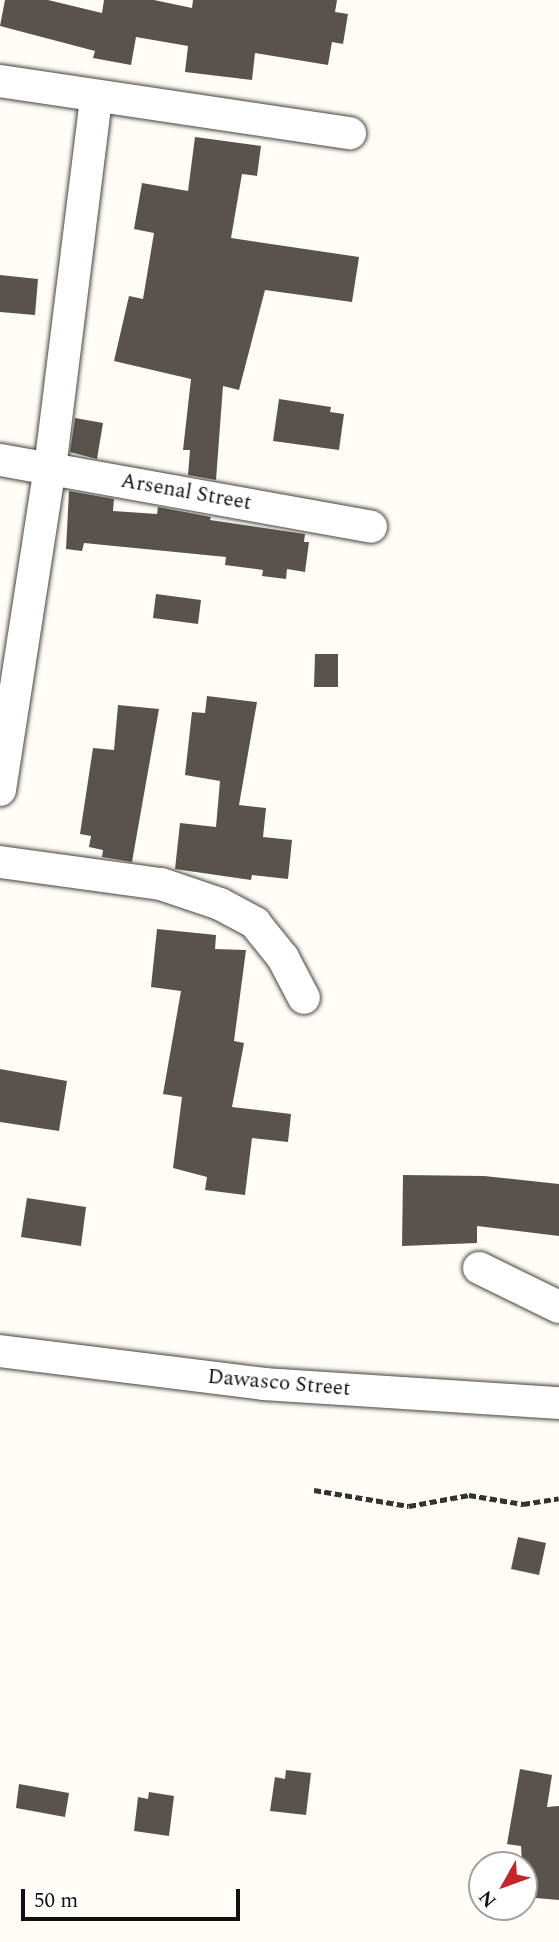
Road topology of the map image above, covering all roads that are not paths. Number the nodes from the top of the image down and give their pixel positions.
1 (0, 81) edge
2 (96, 97) junction
3 (350, 133) dead end
4 (0, 460) edge
5 (50, 468) junction
6 (371, 527) dead end
7 (0, 790) edge
8 (0, 862) edge
9 (304, 998) dead end
10 (479, 1268) dead end
11 (559, 1307) edge
12 (0, 1351) edge
13 (559, 1403) edge

1 - 2 street
2 - 3 street
2 - 5 street
4 - 5 street, Arsenal Street
5 - 6 street, Arsenal Street
5 - 7 street
8 - 9 street
10 - 11 street
12 - 13 street, Dawasco Street

